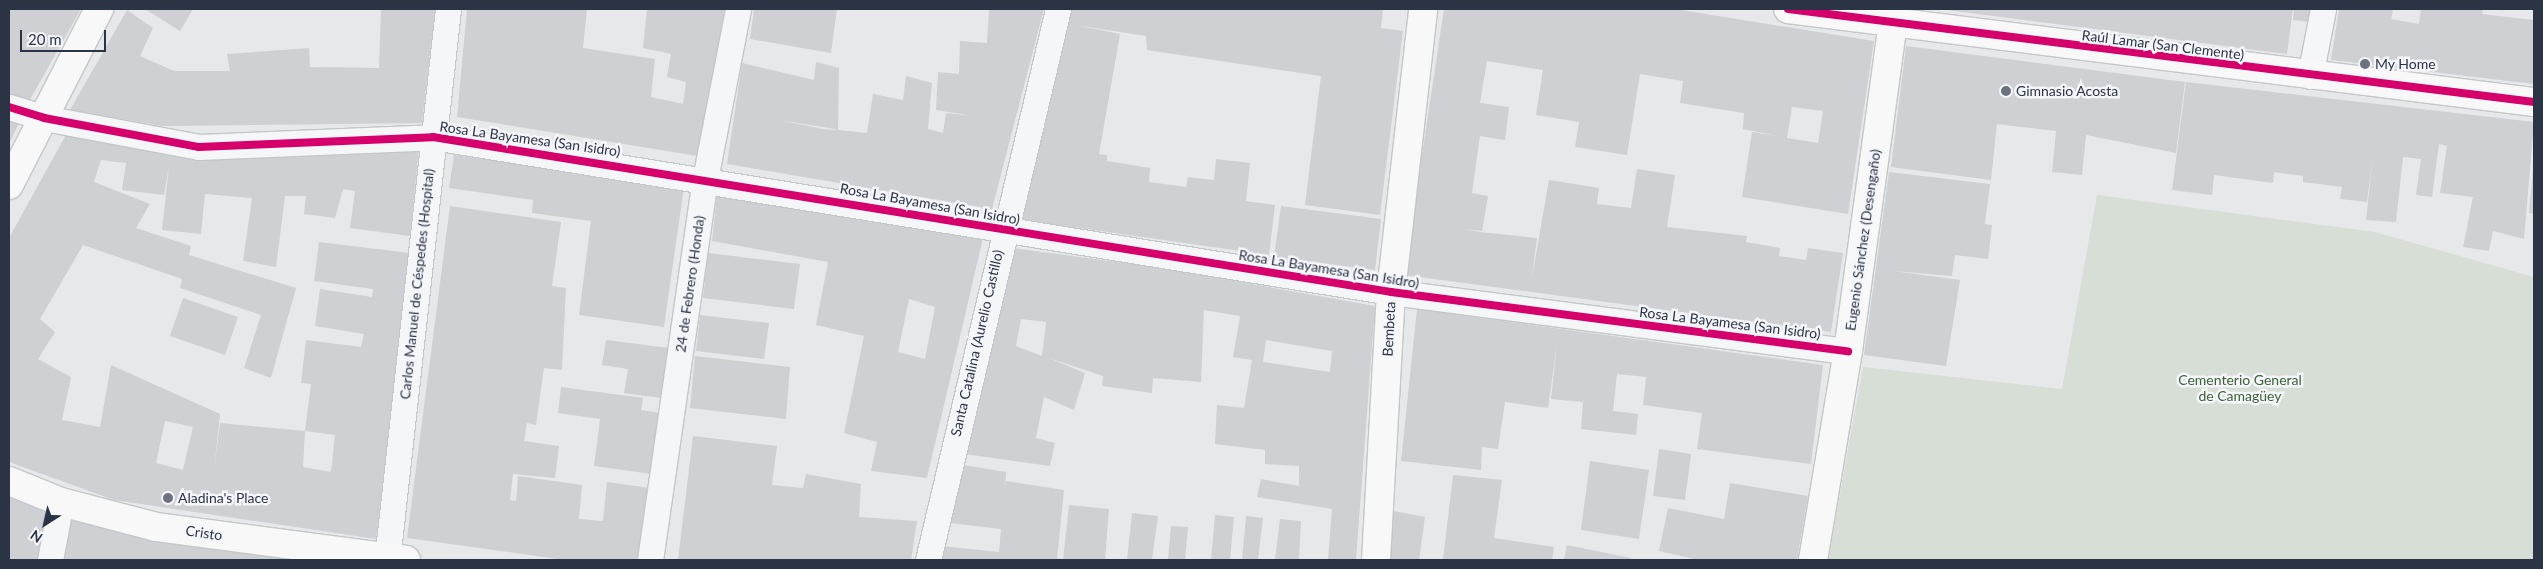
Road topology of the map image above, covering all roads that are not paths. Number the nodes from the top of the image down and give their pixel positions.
1 (99, 9) edge
2 (448, 9) edge
3 (738, 9) edge
4 (1058, 9) edge
5 (1423, 9) edge
6 (1788, 9) edge
7 (2323, 9) edge
8 (1894, 17) edge
9 (2310, 76) junction
10 (2534, 102) edge
11 (9, 107) edge
12 (44, 118) junction
13 (433, 137) junction
14 (705, 179) junction
15 (9, 184) edge
16 (1003, 230) junction
17 (1391, 292) junction
18 (1848, 351) junction
19 (9, 481) edge
20 (61, 502) junction
21 (393, 559) edge
22 (50, 560) edge
23 (650, 560) edge
24 (928, 560) edge
25 (1376, 560) edge
26 (1812, 560) edge

1 - 12 street
2 - 13 street, Carlos Manuel de Céspedes (Hospital)
3 - 14 street, 24 de Febrero (Honda)
4 - 16 street, Santa Catalina (Aurelio Castillo)
5 - 17 street, Bembeta
6 - 8 street, Raúl Lamar (San Clemente)
7 - 9 street
8 - 9 street, Raúl Lamar (San Clemente)
8 - 18 street, Eugenio Sánchez (Desengaño)
9 - 10 street, Raúl Lamar (San Clemente)
11 - 12 street, Rosa La Bayamesa (San Isidro)
12 - 13 street, Rosa La Bayamesa (San Isidro)
12 - 15 street
13 - 14 street, Rosa La Bayamesa (San Isidro)
13 - 21 street, Carlos Manuel de Céspedes (Hospital)
14 - 16 street, Rosa La Bayamesa (San Isidro)
14 - 23 street, 24 de Febrero (Honda)
16 - 17 street, Rosa La Bayamesa (San Isidro)
16 - 24 street, Santa Catalina (Aurelio Castillo)
17 - 18 street, Rosa La Bayamesa (San Isidro)
17 - 25 street, Bembeta
18 - 26 street, Eugenio Sánchez (Desengaño)
19 - 20 street, Cristo
20 - 21 street, Cristo
20 - 22 street

